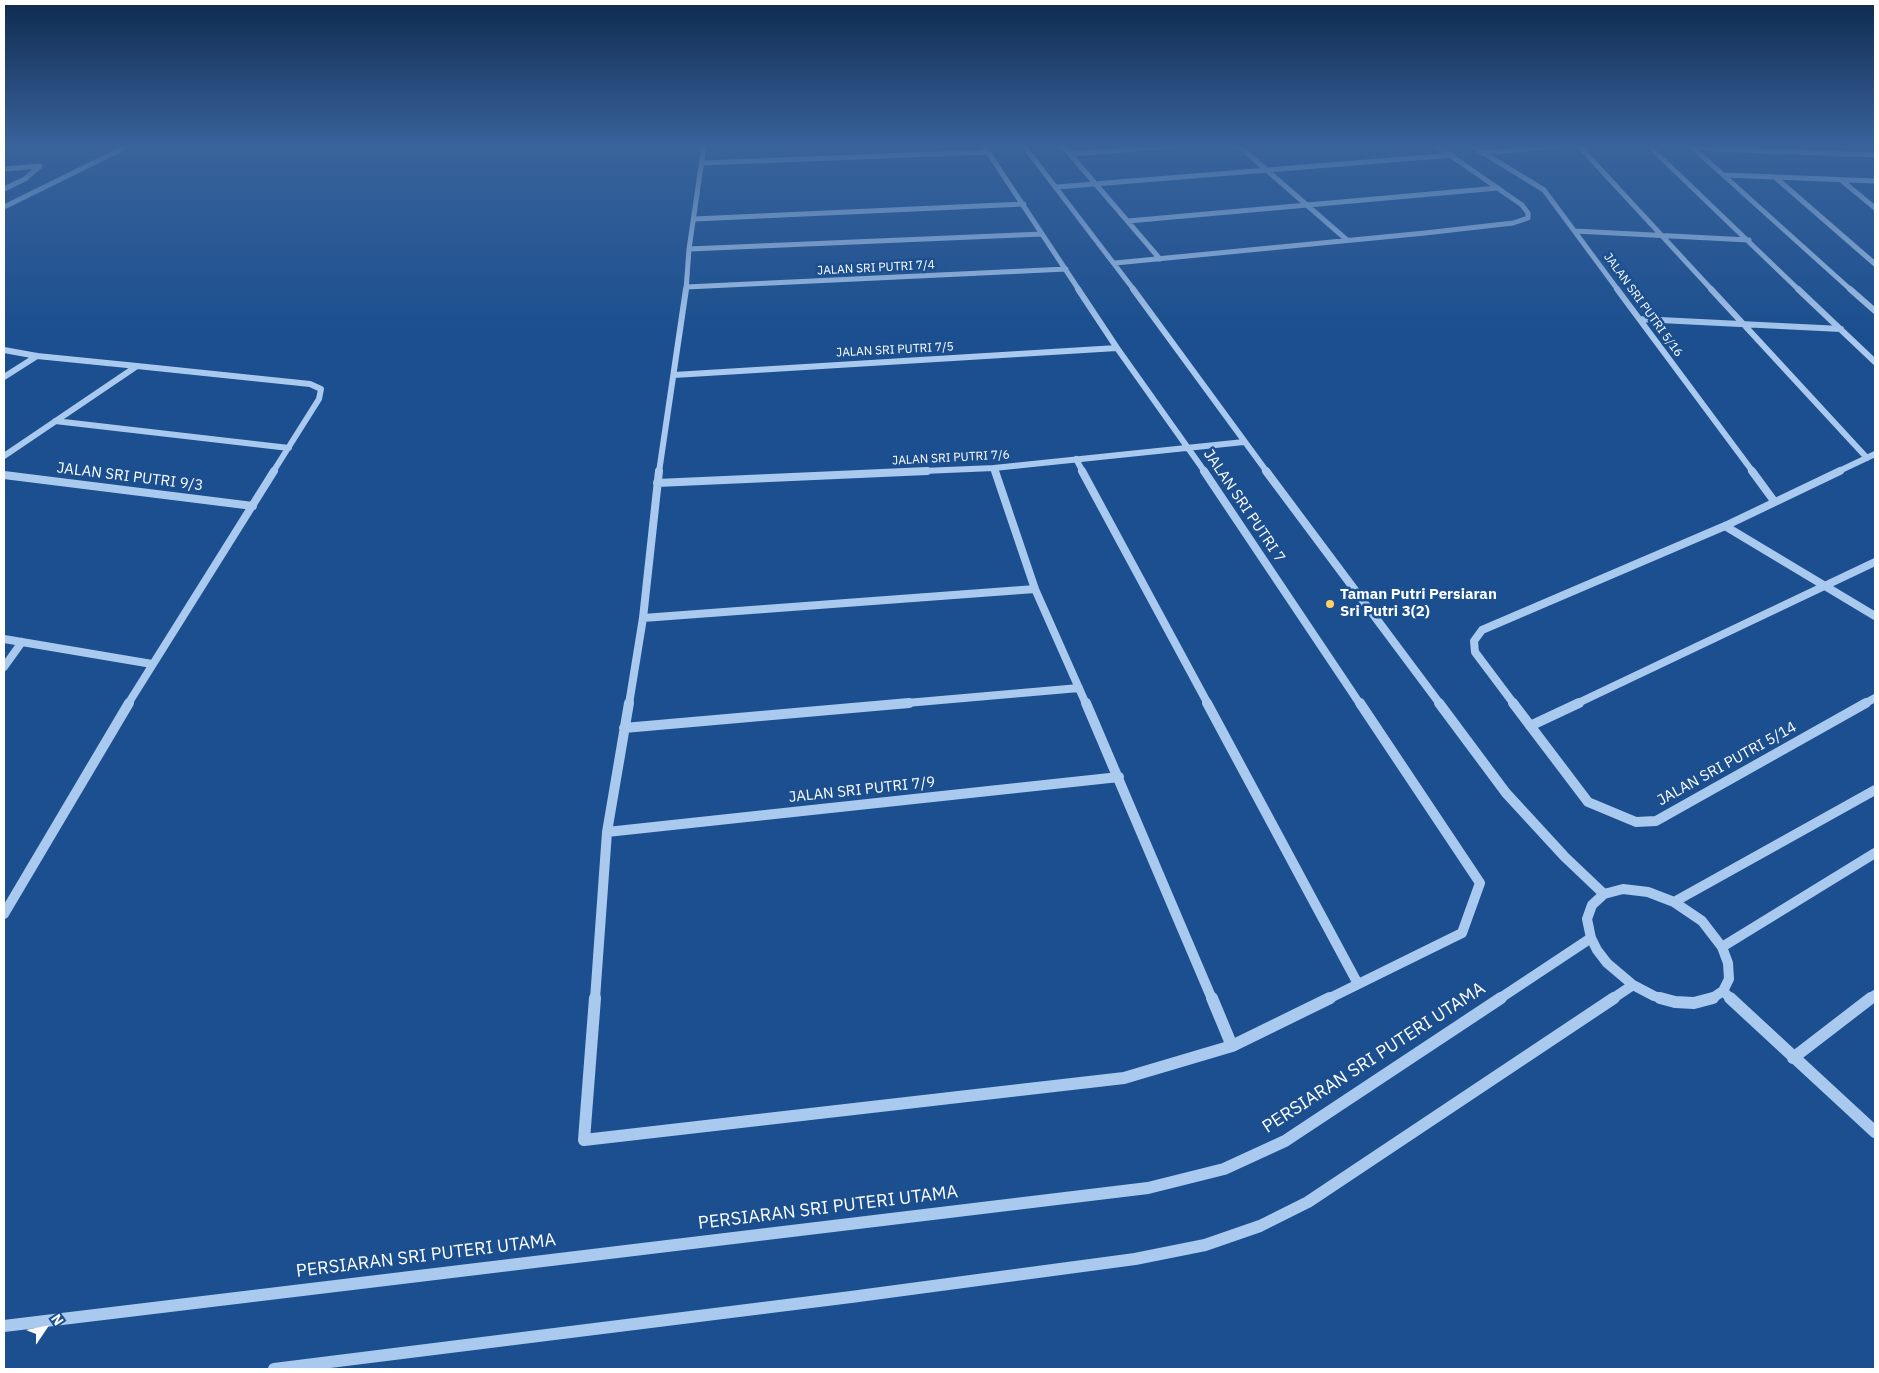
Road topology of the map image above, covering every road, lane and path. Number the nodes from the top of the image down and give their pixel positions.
1 (695, 210) edge
2 (890, 210) edge
3 (1028, 210) edge
4 (1075, 210) edge
5 (1118, 210) edge
6 (1259, 210) edge
7 (1313, 210) edge
8 (1526, 210) edge
9 (1559, 210) edge
10 (1637, 210) edge
11 (1717, 210) edge
12 (1764, 210) edge
13 (1813, 210) edge
14 (694, 219) junction
15 (1128, 221) junction
16 (1575, 231) junction
17 (1042, 234) junction
18 (1661, 236) junction
19 (1347, 240) junction
20 (1749, 240) junction
21 (689, 250) junction
22 (1160, 259) junction
23 (1115, 263) junction
24 (1875, 264) edge
25 (1066, 269) junction
26 (686, 287) junction
27 (1875, 311) edge
28 (1640, 319) junction
29 (1744, 324) junction
30 (1841, 330) junction
31 (1117, 348) junction
32 (4, 350) edge
33 (37, 356) junction
34 (1875, 362) edge
35 (137, 366) junction
36 (674, 375) junction
37 (4, 377) edge
38 (55, 421) junction
39 (1244, 442) junction
40 (290, 448) junction
41 (1188, 448) junction
42 (1875, 454) edge
43 (4, 456) edge
44 (1867, 458) junction
45 (1076, 460) junction
46 (994, 468) junction
47 (4, 475) edge
48 (657, 483) junction
49 (1774, 501) junction
50 (253, 506) junction
51 (1725, 526) junction
52 (1875, 562) edge
53 (1825, 586) junction
54 (1035, 589) junction
55 (1875, 616) edge
56 (643, 618) junction
57 (4, 639) edge
58 (22, 642) junction
59 (152, 664) junction
60 (4, 667) edge
61 (1079, 688) junction
62 (1875, 698) edge
63 (1530, 726) junction
64 (624, 728) junction
65 (1119, 778) junction
66 (1875, 790) edge
67 (608, 832) junction
68 (1875, 853) edge
69 (1604, 894) junction
70 (1674, 902) junction
71 (4, 914) edge
72 (1591, 938) junction
73 (1722, 947) junction
74 (1358, 984) junction
75 (1633, 985) junction
76 (1723, 991) junction
77 (1875, 995) edge
78 (1232, 1046) junction
79 (1793, 1058) junction
80 (1875, 1132) edge
81 (4, 1326) edge
82 (274, 1369) edge

1 - 14 street
2 - 14 street
3 - 17 street, JALAN SRI PUTRI 7
4 - 23 street
5 - 15 street
6 - 15 street
7 - 19 street
8 - 19 street
9 - 16 street, JALAN SRI PUTRI 5/16
10 - 18 street
11 - 20 street
12 - 27 street
13 - 24 street
14 - 21 street
15 - 22 street
16 - 18 street
16 - 28 street, JALAN SRI PUTRI 5/16
17 - 21 street
17 - 25 street, JALAN SRI PUTRI 7
18 - 20 street
18 - 29 street
19 - 22 street
20 - 30 street
21 - 26 street
22 - 23 street
23 - 39 street
25 - 26 street, JALAN SRI PUTRI 7/4
25 - 31 street, JALAN SRI PUTRI 7
26 - 36 street
28 - 29 street
28 - 49 street, JALAN SRI PUTRI 5/16
29 - 30 street
29 - 44 street
30 - 34 street
31 - 36 street, JALAN SRI PUTRI 7/5
31 - 41 street, JALAN SRI PUTRI 7
32 - 33 street
33 - 35 street
33 - 37 street
35 - 38 street
35 - 40 street
36 - 48 street
38 - 40 street
38 - 43 street
39 - 41 street, JALAN SRI PUTRI 7/6
39 - 69 street
40 - 50 street
41 - 45 street, JALAN SRI PUTRI 7/6
41 - 74 street, JALAN SRI PUTRI 7
42 - 44 street
44 - 49 street
45 - 46 street, JALAN SRI PUTRI 7/6
45 - 74 street
46 - 48 street, JALAN SRI PUTRI 7/6
46 - 54 street
47 - 50 street, JALAN SRI PUTRI 9/3
48 - 56 street
49 - 51 street
50 - 59 street
51 - 53 street
51 - 63 street
52 - 53 street
53 - 55 street
53 - 63 street
54 - 56 street
54 - 61 street
56 - 64 street
57 - 58 street
58 - 59 street
58 - 60 street
59 - 71 street
61 - 64 street
61 - 65 street
62 - 63 street, JALAN SRI PUTRI 5/14
64 - 67 street
65 - 67 street, JALAN SRI PUTRI 7/9
65 - 78 street
66 - 70 street
67 - 78 street
68 - 73 street
69 - 70 street
69 - 72 street
70 - 73 street
72 - 75 street
72 - 81 street, PERSIARAN SRI PUTERI UTAMA
73 - 76 street
74 - 78 street
75 - 76 street
75 - 82 street
76 - 79 street
77 - 79 street
79 - 80 street

